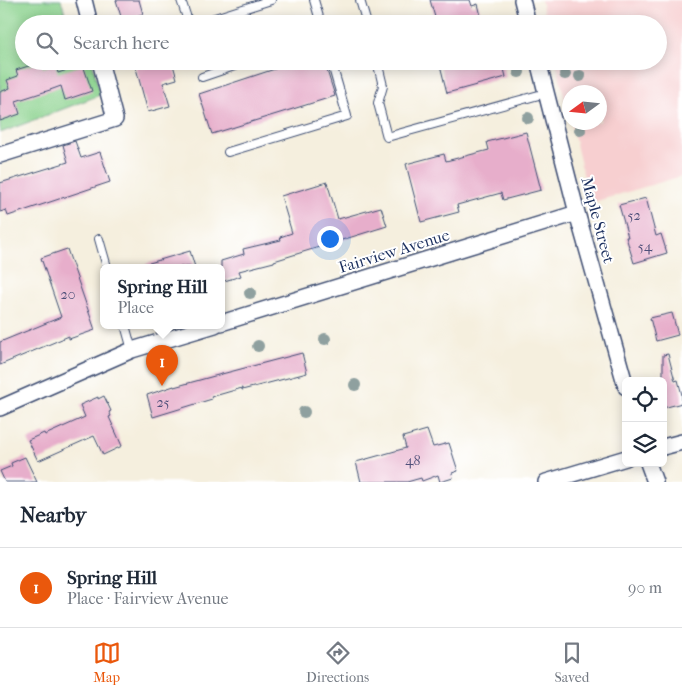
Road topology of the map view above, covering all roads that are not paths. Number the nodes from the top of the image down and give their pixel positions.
1 (84, 0) edge
2 (181, 0) edge
3 (271, 0) edge
4 (314, 0) edge
5 (360, 0) edge
6 (522, 0) edge
7 (88, 15) edge
8 (185, 15) edge
9 (224, 15) edge
10 (318, 15) edge
11 (364, 15) edge
12 (526, 15) edge
13 (102, 70) edge
14 (223, 70) edge
15 (334, 70) edge
16 (379, 70) edge
17 (540, 70) edge
18 (202, 77) dead end
19 (546, 93) junction
20 (228, 152) dead end
21 (0, 155) edge
22 (577, 213) junction
23 (99, 239) dead end
24 (106, 264) edge
25 (225, 322) edge
26 (125, 329) edge
27 (202, 329) edge
28 (132, 350) junction
29 (623, 377) edge
30 (0, 408) edge
31 (682, 442) edge
32 (667, 446) edge
33 (622, 459) edge
34 (650, 467) edge
35 (546, 482) edge
36 (656, 482) edge

1 - 7 street
2 - 8 lane
3 - 9 lane
4 - 10 lane
5 - 11 lane
6 - 12 street
13 - 21 street
14 - 18 lane
15 - 20 lane
16 - 19 lane
17 - 19 street, Maple Street
19 - 22 street, Maple Street
22 - 25 street, Fairview Avenue
22 - 29 street, Maple Street
23 - 24 lane
26 - 28 lane
27 - 28 street
28 - 30 street
31 - 32 street
33 - 35 street
34 - 36 street

